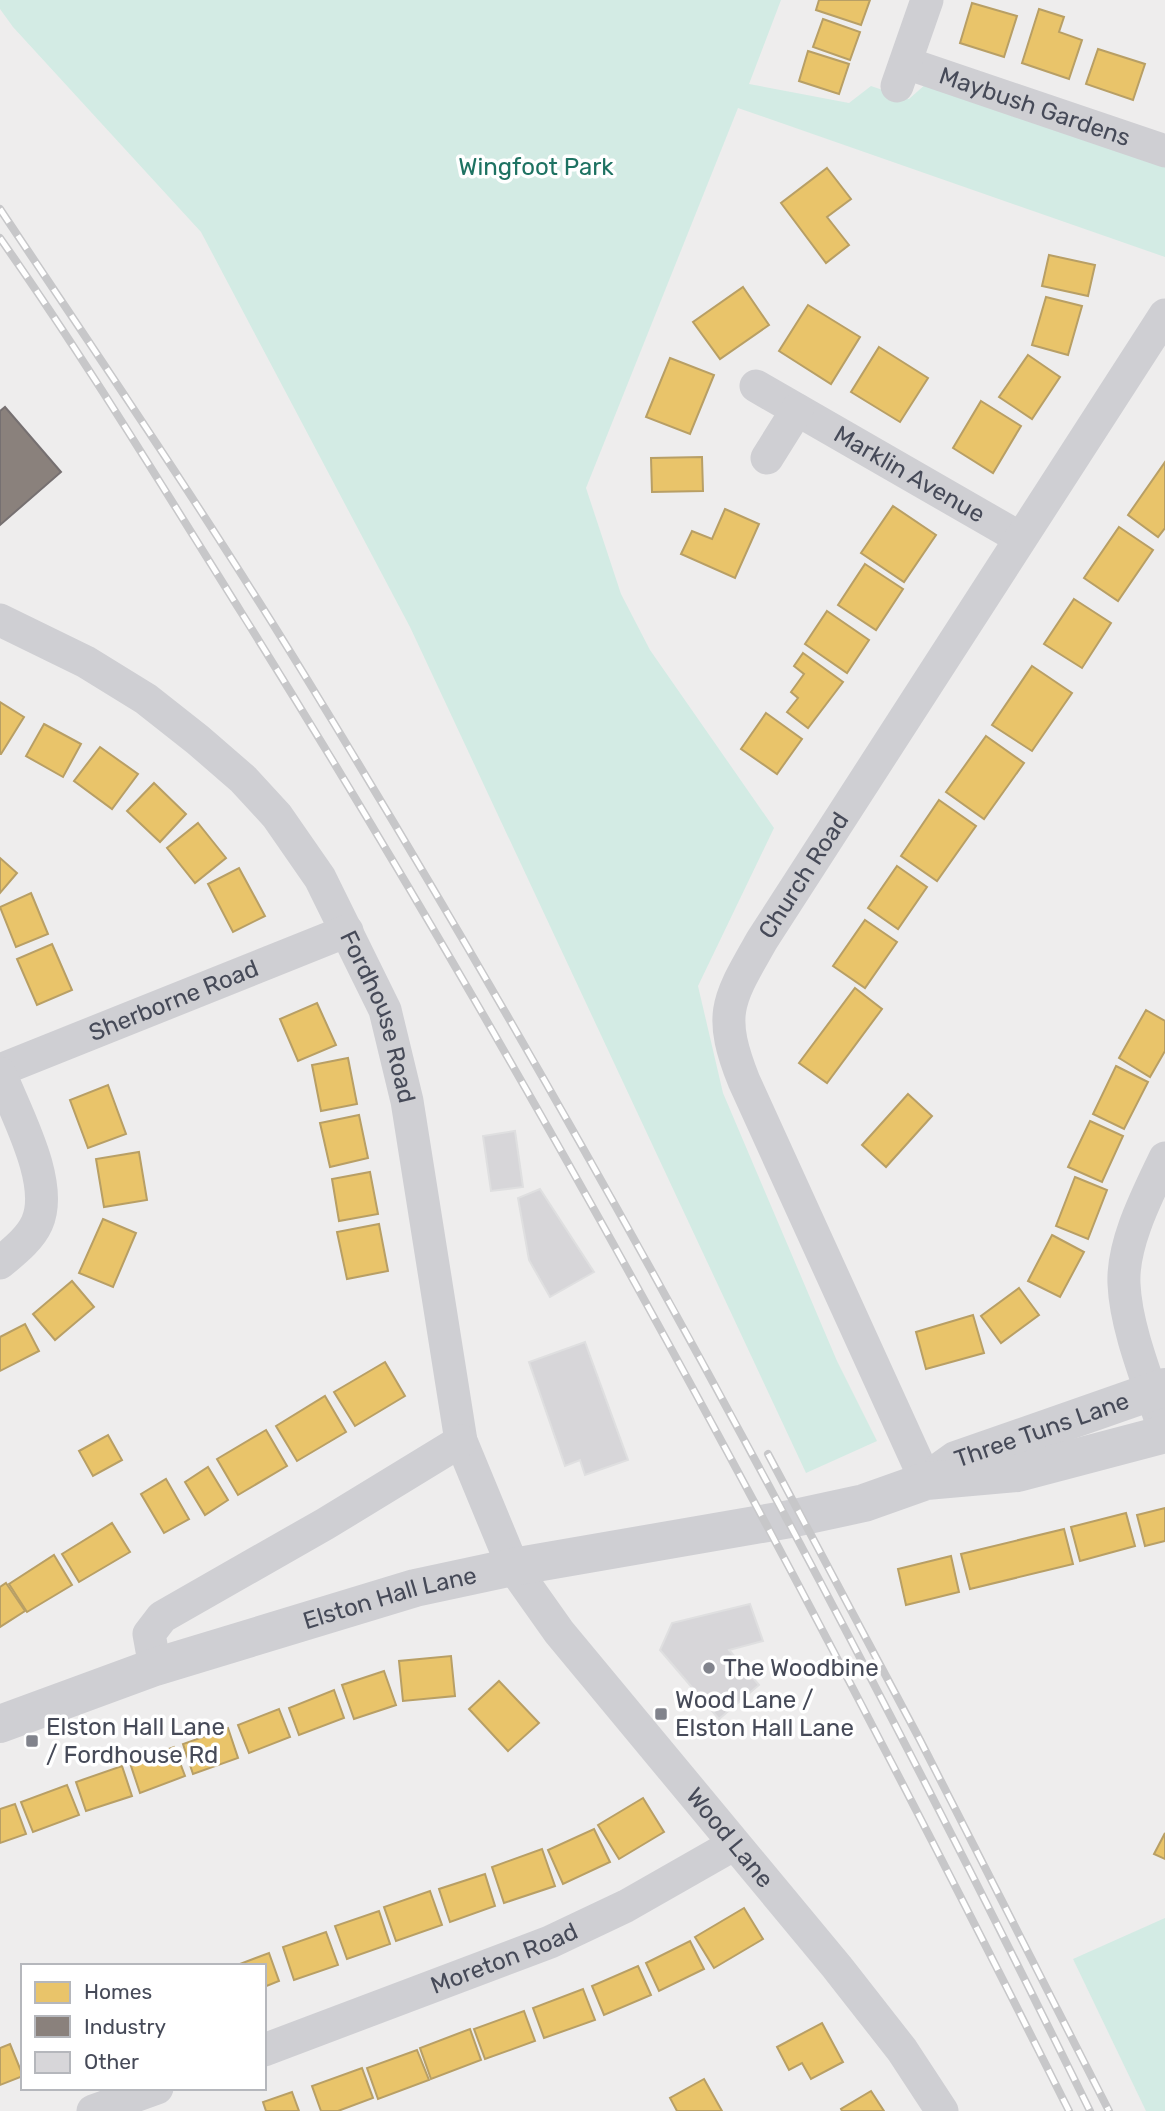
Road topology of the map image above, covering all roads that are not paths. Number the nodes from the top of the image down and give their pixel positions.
1 (927, 0) edge
2 (1165, 151) edge
3 (1165, 315) edge
4 (756, 386) dead end
5 (797, 410) junction
6 (767, 458) dead end
7 (1020, 538) junction
8 (0, 620) edge
9 (347, 931) junction
10 (0, 1072) edge
11 (1165, 1158) edge
12 (0, 1263) edge
13 (1159, 1389) edge
14 (1165, 1434) edge
15 (461, 1441) junction
16 (926, 1481) junction
17 (790, 1520) joint
18 (513, 1567) junction
19 (155, 1667) junction
20 (0, 1724) edge
21 (733, 1845) junction
22 (266, 2049) edge
23 (151, 2090) edge
24 (93, 2111) edge
25 (942, 2111) edge

1 - 2 street, Maybush Gardens
3 - 7 street, Church Road
4 - 5 street, Marklin Avenue
5 - 6 street
5 - 7 street, Marklin Avenue
7 - 16 street, Church Road
8 - 9 street, Fordhouse Road
9 - 10 street, Sherborne Road
9 - 15 street, Fordhouse Road
10 - 12 street, Sherborne Road
11 - 13 street
13 - 14 street
13 - 16 street, Three Tuns Lane
14 - 16 street, Three Tuns Lane
15 - 18 street, Fordhouse Road
15 - 19 street
16 - 17 street, Three Tuns Lane
17 - 18 street, Elston Hall Lane
18 - 19 street, Elston Hall Lane
18 - 21 street, Wood Lane
19 - 20 street, Elston Hall Lane
21 - 22 street, Moreton Road
21 - 25 street, Wood Lane
23 - 24 street

